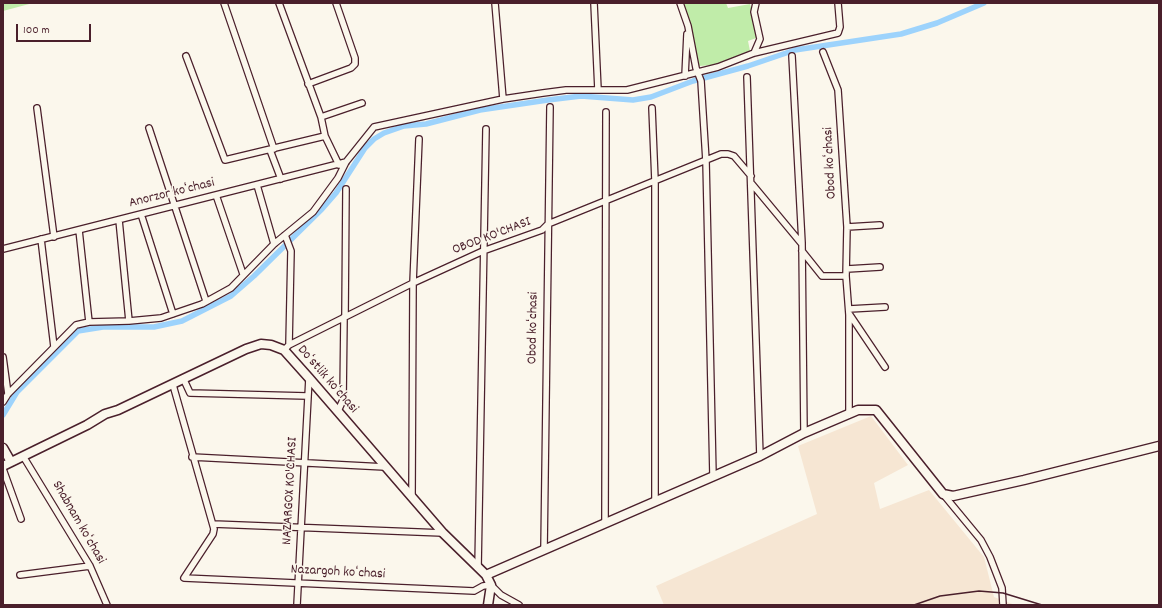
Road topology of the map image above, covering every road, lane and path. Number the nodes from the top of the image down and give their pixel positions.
1 (224, 3) edge
2 (279, 3) edge
3 (336, 3) edge
4 (494, 3) edge
5 (594, 3) edge
6 (680, 3) edge
7 (756, 3) edge
8 (838, 3) edge
9 (688, 26) junction
10 (823, 52) dead end
11 (754, 53) junction
12 (186, 56) dead end
13 (792, 56) dead end
14 (685, 76) junction
15 (700, 76) junction
16 (747, 77) dead end
17 (308, 84) junction
18 (598, 90) junction
19 (503, 99) junction
20 (362, 103) dead end
21 (550, 107) dead end
22 (37, 108) dead end
23 (652, 108) dead end
24 (606, 112) dead end
25 (321, 117) junction
26 (150, 128) dead end
27 (486, 129) dead end
28 (325, 136) junction
29 (419, 139) dead end
30 (272, 150) junction
31 (706, 161) junction
32 (346, 162) junction
33 (338, 165) junction
34 (751, 176) junction
35 (281, 179) junction
36 (655, 181) junction
37 (751, 184) junction
38 (257, 186) junction
39 (346, 189) dead end
40 (216, 195) junction
41 (606, 200) junction
42 (175, 206) junction
43 (141, 214) junction
44 (119, 220) junction
45 (548, 224) junction
46 (880, 225) dead end
47 (847, 227) junction
48 (79, 230) junction
49 (285, 235) junction
50 (54, 236) junction
51 (41, 239) junction
52 (274, 244) junction
53 (802, 244) junction
54 (3, 249) edge
55 (802, 250) junction
56 (483, 251) junction
57 (880, 267) dead end
58 (847, 273) junction
59 (243, 274) junction
60 (413, 283) junction
61 (206, 301) junction
62 (885, 307) dead end
63 (849, 312) junction
64 (173, 314) junction
65 (345, 317) junction
66 (129, 321) junction
67 (89, 322) junction
68 (54, 347) junction
69 (286, 348) junction
70 (3, 356) edge
71 (885, 367) dead end
72 (309, 378) junction
73 (184, 380) junction
74 (173, 384) junction
75 (8, 394) junction
76 (307, 396) junction
77 (3, 402) edge
78 (338, 411) junction
79 (849, 413) junction
80 (804, 433) junction
81 (1159, 446) edge
82 (3, 448) edge
83 (23, 456) junction
84 (760, 456) junction
85 (192, 457) junction
86 (11, 462) junction
87 (304, 464) junction
88 (3, 466) edge
89 (385, 467) junction
90 (3, 469) edge
91 (713, 476) junction
92 (943, 494) junction
93 (412, 495) junction
94 (655, 502) junction
95 (21, 518) dead end
96 (606, 522) junction
97 (213, 524) junction
98 (300, 527) junction
99 (443, 533) junction
100 (544, 550) junction
101 (90, 566) junction
102 (478, 568) junction
103 (20, 575) dead end
104 (486, 575) junction
105 (298, 583) junction
106 (490, 586) junction
107 (107, 605) edge
108 (297, 605) edge
109 (488, 605) edge
110 (520, 605) edge
111 (1003, 605) edge

1 - 30 street
2 - 17 street
3 - 17 street
4 - 19 street
5 - 18 street
6 - 9 street
7 - 11 street
8 - 11 street
9 - 14 street
9 - 15 street
10 - 47 street, Obod koʻchasi
11 - 15 street
12 - 30 street
13 - 53 street
14 - 15 street
14 - 18 street
15 - 31 street
16 - 34 street
17 - 25 street
18 - 19 street
19 - 32 street
20 - 25 street
21 - 45 street, Obod koʻchasi
22 - 50 street
23 - 36 street
24 - 41 street
25 - 28 street
26 - 42 street
27 - 56 street
28 - 30 street
28 - 33 street
29 - 60 street
30 - 35 street
31 - 34 street, OBOD KO'CHASI
31 - 36 street, OBOD KO'CHASI
31 - 91 street
32 - 33 street, Anorzor koʻchasi
32 - 49 street
33 - 35 street, Anorzor koʻchasi
34 - 37 street
35 - 38 street, Anorzor koʻchasi
36 - 41 street, OBOD KO'CHASI
36 - 94 street
37 - 53 street
37 - 84 street
38 - 40 street, Anorzor koʻchasi
38 - 52 street
39 - 65 street
40 - 42 street, Anorzor koʻchasi
40 - 59 street
41 - 45 street, OBOD KO'CHASI
41 - 96 street
42 - 43 street, Anorzor koʻchasi
42 - 61 street
43 - 44 street, Anorzor koʻchasi
43 - 64 street
44 - 48 street, Anorzor koʻchasi
44 - 66 street
45 - 56 street, OBOD KO'CHASI
45 - 100 street, Obod koʻchasi
46 - 47 street
47 - 58 street, Obod koʻchasi
48 - 50 street, Anorzor koʻchasi
48 - 67 street
49 - 52 street
49 - 69 street
50 - 51 street, Anorzor koʻchasi
51 - 54 street, Anorzor koʻchasi
51 - 68 street
52 - 59 street
53 - 55 street
55 - 58 street
55 - 80 street
56 - 60 street, OBOD KO'CHASI
56 - 102 street
57 - 58 street
58 - 63 street, Obod koʻchasi
59 - 61 street
60 - 65 street, OBOD KO'CHASI
60 - 93 street
61 - 64 street
62 - 63 street
63 - 71 street
63 - 79 street, Obod koʻchasi
64 - 66 street
65 - 69 street, OBOD KO'CHASI
65 - 78 street
66 - 67 street
67 - 68 street
68 - 75 street
69 - 72 street, Doʻstlik koʻchasi
69 - 73 street, Doʻstlik koʻchasi
70 - 75 street
72 - 76 street, NAZARGOX KO'CHASI
72 - 78 street, Doʻstlik koʻchasi
73 - 74 street, Doʻstlik koʻchasi
73 - 76 street
74 - 83 street, Doʻstlik koʻchasi
74 - 85 street
75 - 77 street
76 - 87 street, NAZARGOX KO'CHASI
78 - 89 street, Doʻstlik koʻchasi
79 - 80 street
79 - 92 street
80 - 84 street
81 - 92 street
82 - 86 street
83 - 86 street, Doʻstlik koʻchasi
83 - 101 street, Shabnam koʻchasi
84 - 91 street
85 - 87 street
85 - 97 street
86 - 88 street, Doʻstlik koʻchasi
87 - 89 street
87 - 98 street, NAZARGOX KO'CHASI
89 - 93 street, Doʻstlik koʻchasi
90 - 95 street
91 - 94 street
92 - 111 street
93 - 99 street, Doʻstlik koʻchasi
94 - 96 street
96 - 100 street
97 - 98 street
97 - 105 street, Nazargoh koʻchasi
98 - 99 street
98 - 105 street, NAZARGOX KO'CHASI
99 - 102 street, Doʻstlik koʻchasi
100 - 104 street
101 - 103 street
101 - 107 street, Shabnam koʻchasi
102 - 104 street, Doʻstlik koʻchasi
104 - 106 street
105 - 106 street, Nazargoh koʻchasi
105 - 108 street, NAZARGOX KO'CHASI
106 - 109 street
106 - 110 street

